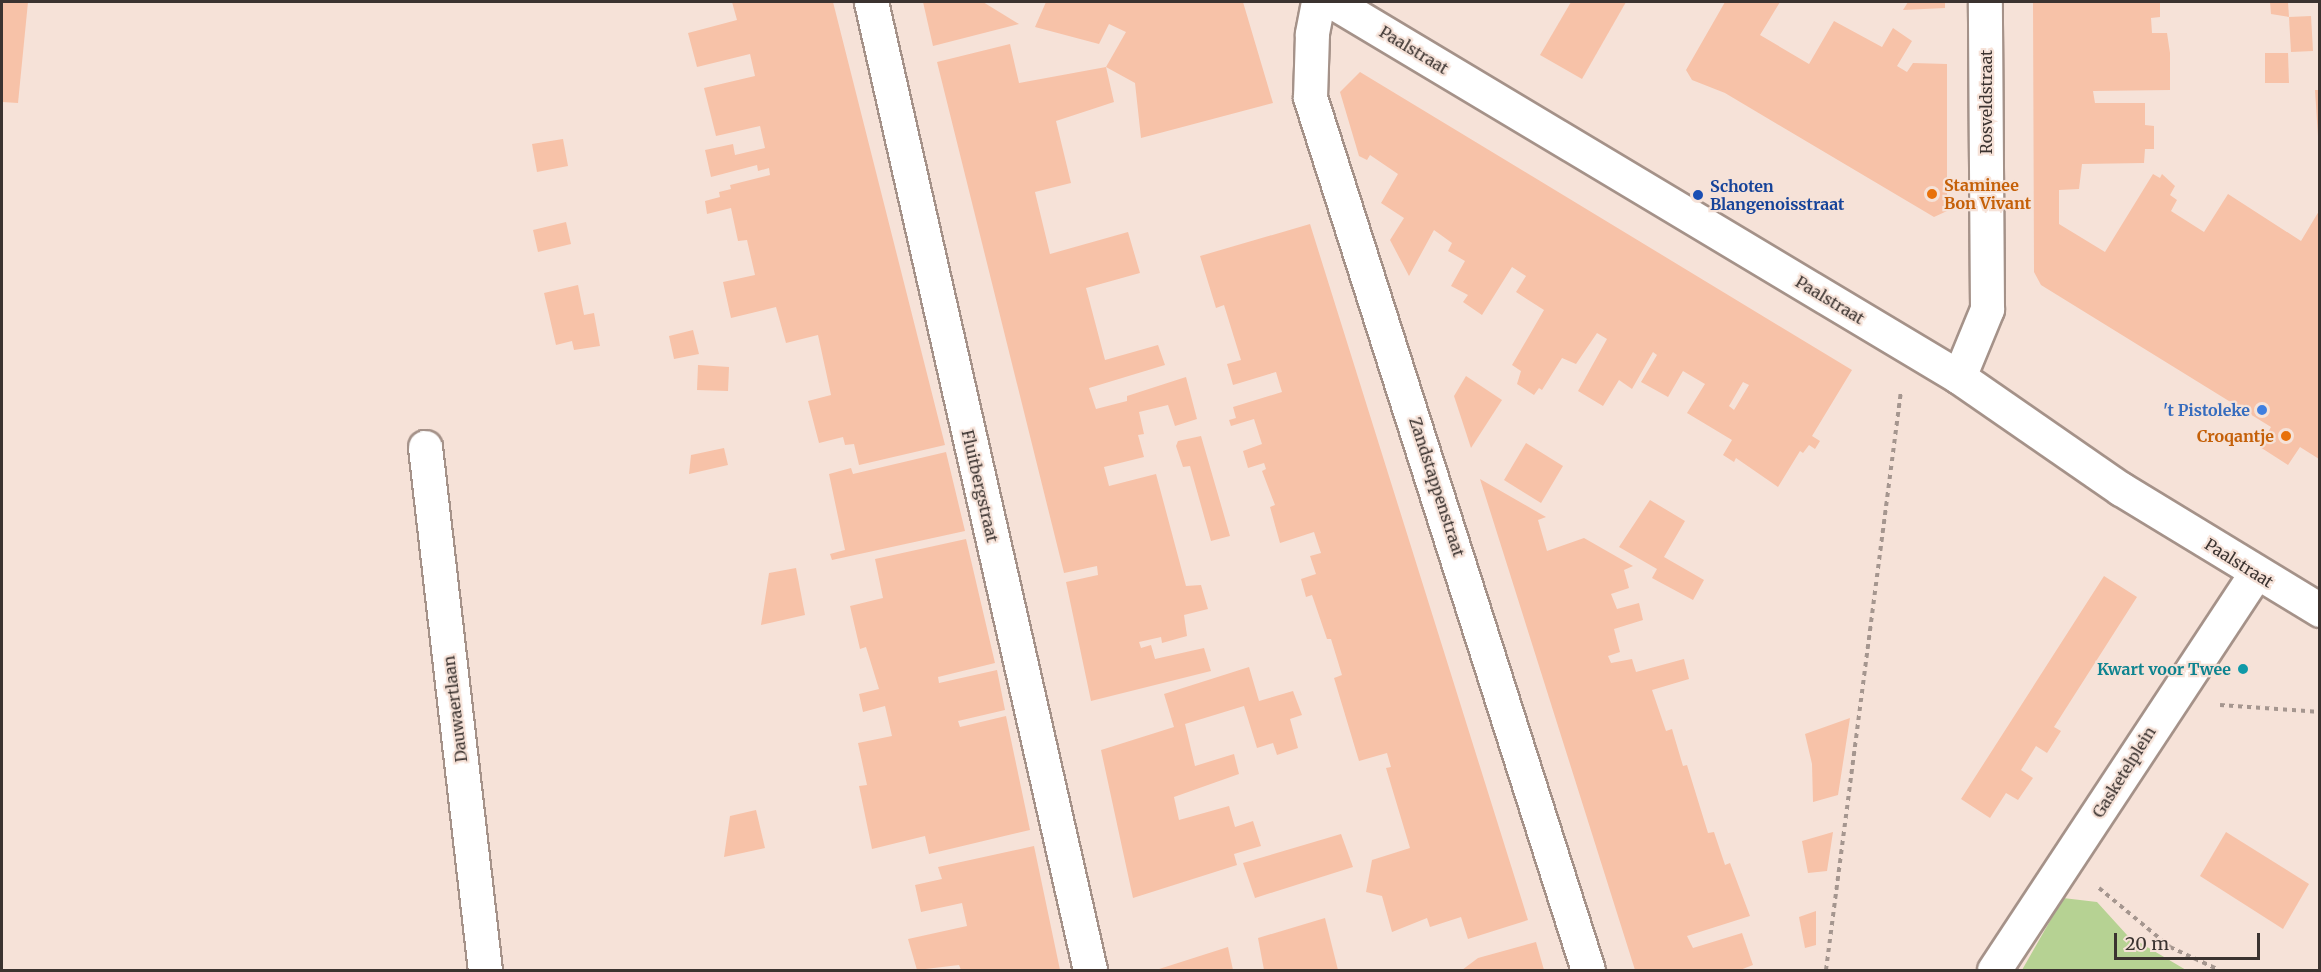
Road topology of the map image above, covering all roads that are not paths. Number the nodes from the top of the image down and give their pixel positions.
1 (871, 2) edge
2 (1318, 2) edge
3 (1333, 2) edge
4 (1985, 2) edge
5 (1959, 377) junction
6 (425, 447) dead end
7 (2255, 574) junction
8 (2319, 610) edge
9 (485, 970) edge
10 (1090, 970) edge
11 (1588, 970) edge
12 (1994, 970) edge

1 - 10 street, Fluitbergstraat
2 - 11 street, Zandstappenstraat
3 - 5 street, Paalstraat
4 - 5 street, Rosveldstraat
5 - 7 street, Paalstraat
6 - 9 street, Dauwaertlaan
7 - 8 street, Paalstraat
7 - 12 street, Gasketelplein

